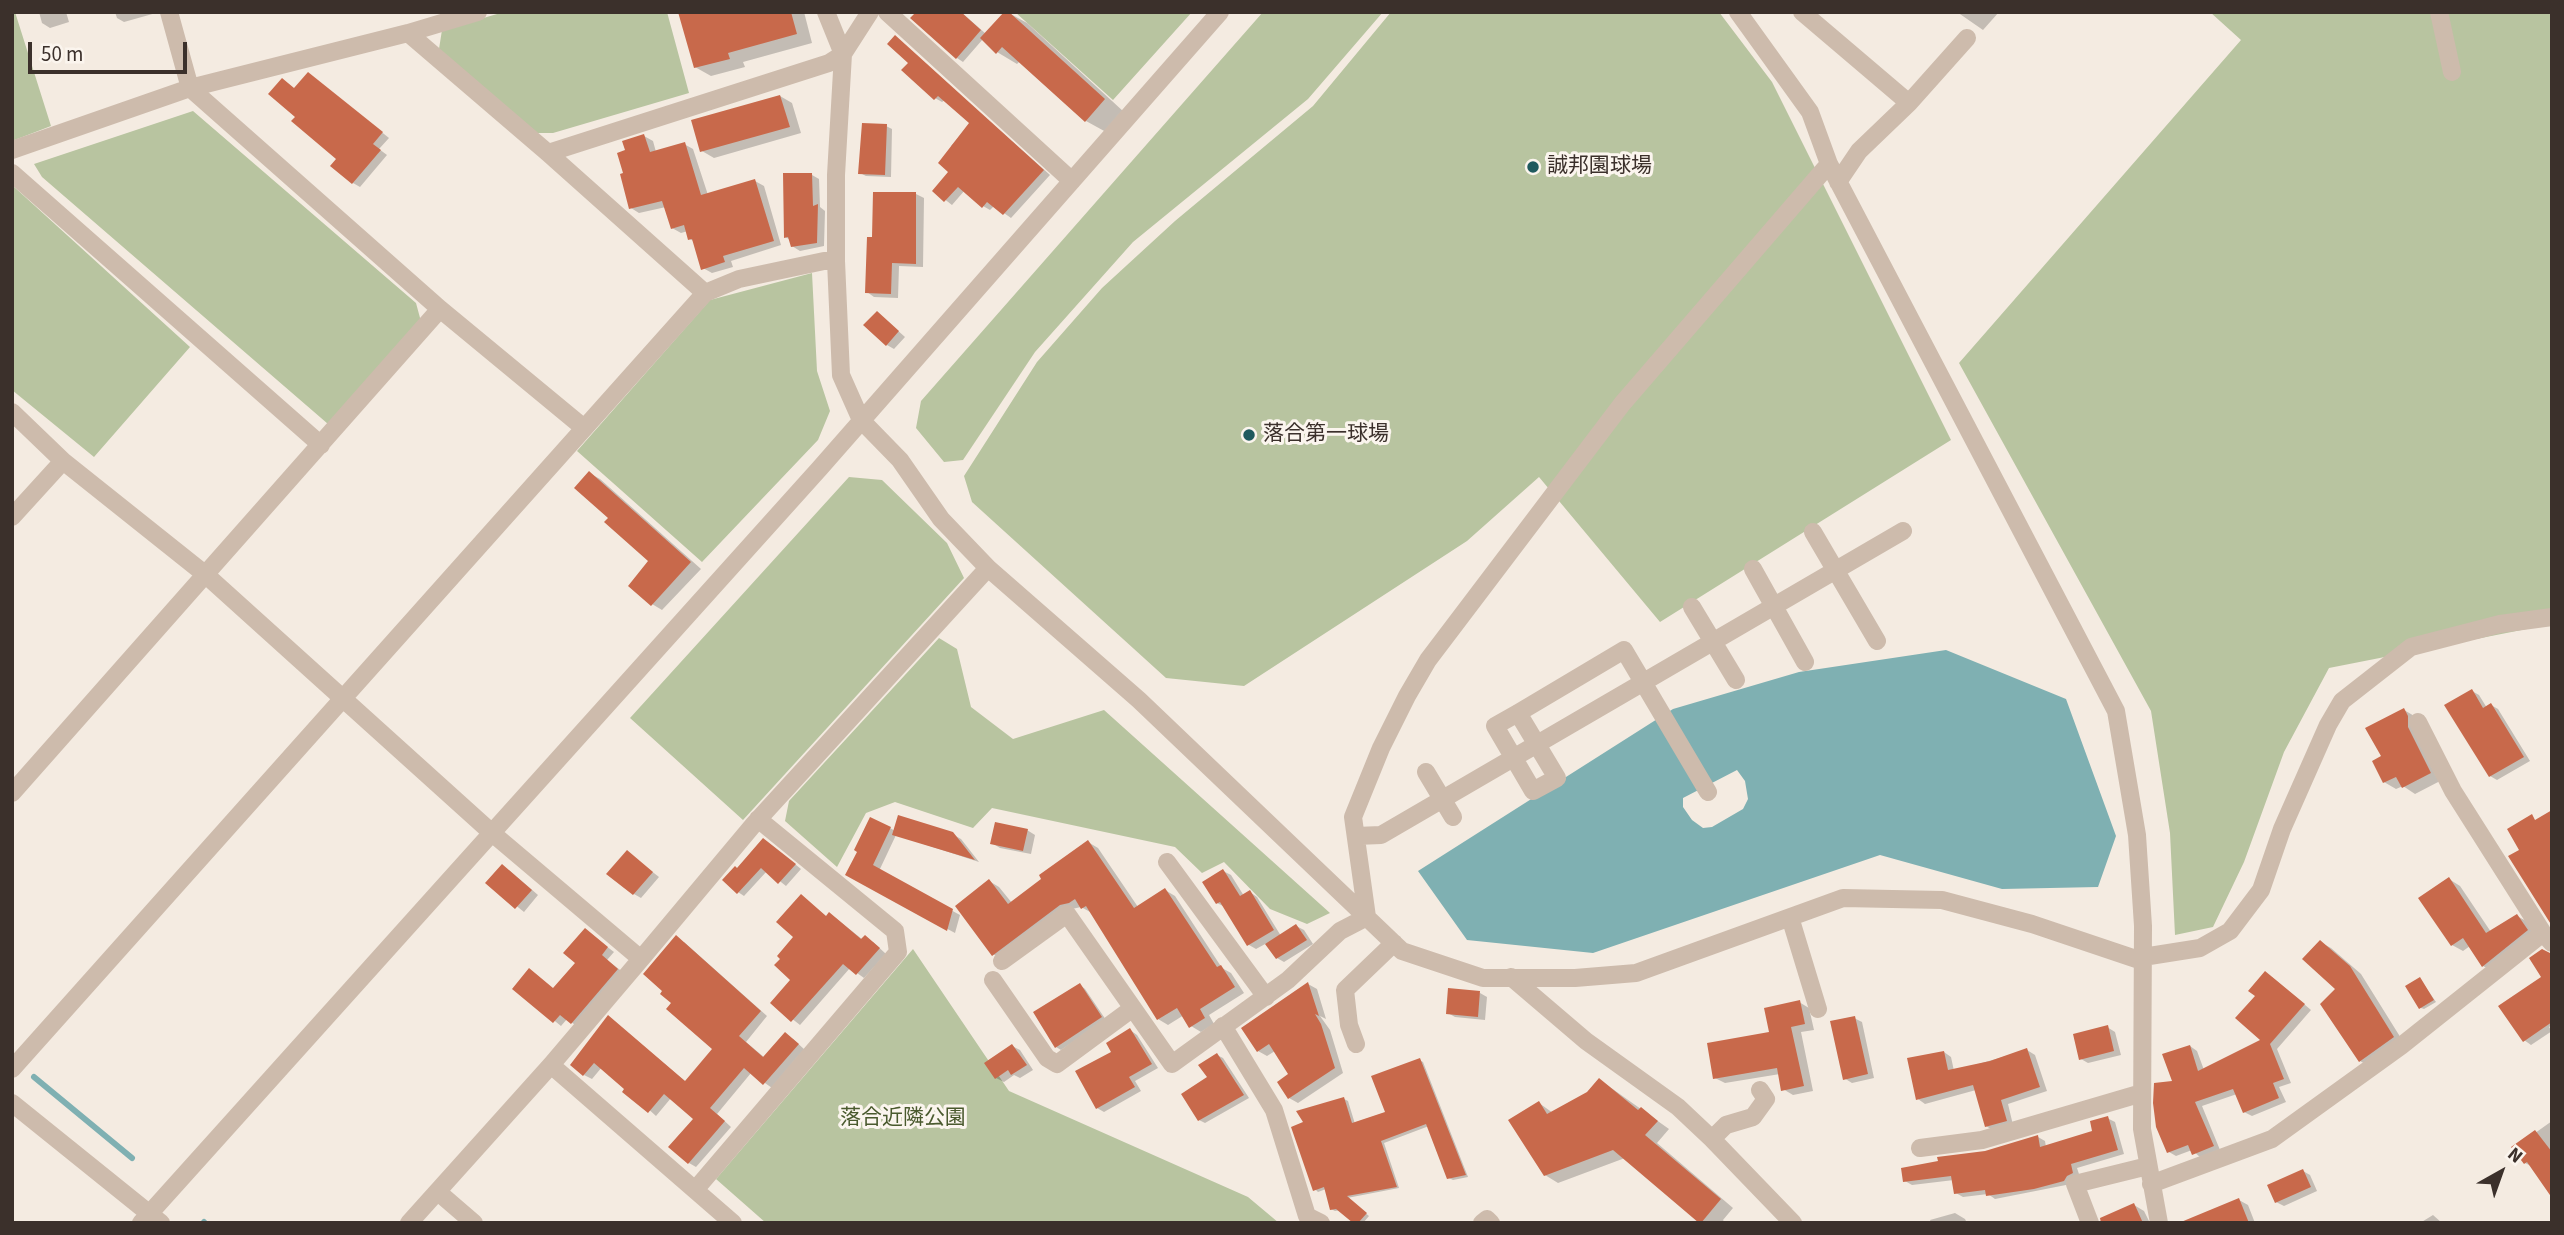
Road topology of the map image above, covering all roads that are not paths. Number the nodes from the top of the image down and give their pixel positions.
1 (169, 12) edge
2 (478, 12) edge
3 (826, 12) edge
4 (870, 12) edge
5 (887, 12) edge
6 (1220, 12) edge
7 (1738, 12) edge
8 (1802, 12) edge
9 (2439, 12) edge
10 (408, 33) junction
11 (1967, 38) dead end
12 (843, 54) junction
13 (2452, 72) dead end
14 (190, 89) junction
15 (1909, 103) junction
16 (12, 150) edge
17 (548, 153) junction
18 (1829, 164) junction
19 (12, 173) edge
20 (1072, 181) junction
21 (1838, 182) junction
22 (836, 261) junction
23 (705, 293) junction
24 (440, 309) junction
25 (12, 412) edge
26 (861, 420) junction
27 (584, 428) junction
28 (321, 445) junction
29 (63, 461) junction
30 (12, 517) edge
31 (1903, 531) dead end
32 (1813, 532) dead end
33 (988, 568) junction
34 (1753, 569) dead end
35 (1835, 570) junction
36 (206, 575) junction
37 (1774, 606) junction
38 (1692, 607) dead end
39 (2552, 617) edge
40 (1877, 641) dead end
41 (1712, 642) junction
42 (1805, 662) dead end
43 (1735, 680) dead end
44 (1643, 682) junction
45 (341, 698) junction
46 (1518, 713) junction
47 (2418, 722) dead end
48 (1538, 744) junction
49 (1514, 757) junction
50 (1426, 772) dead end
51 (1708, 792) dead end
52 (12, 793) edge
53 (1442, 800) junction
54 (1453, 817) dead end
55 (758, 819) junction
56 (492, 833) junction
57 (1356, 836) junction
58 (1167, 862) dead end
59 (1367, 917) junction
60 (1790, 917) junction
61 (2547, 938) edge
62 (1394, 943) junction
63 (641, 959) junction
64 (2143, 959) junction
65 (1002, 961) dead end
66 (1511, 977) junction
67 (993, 981) dead end
68 (1266, 997) junction
69 (1133, 1008) junction
70 (1818, 1009) dead end
71 (1223, 1026) junction
72 (1356, 1044) dead end
73 (551, 1065) junction
74 (12, 1069) edge
75 (1760, 1090) dead end
76 (2142, 1093) junction
77 (12, 1103) edge
78 (1712, 1139) junction
79 (1920, 1148) dead end
80 (2149, 1175) junction
81 (695, 1190) junction
82 (438, 1192) junction
83 (151, 1219) edge
84 (409, 1223) edge
85 (474, 1223) edge
86 (733, 1223) edge
87 (1321, 1223) edge
88 (1793, 1223) edge
89 (2090, 1223) edge
90 (2159, 1223) edge

1 - 14 street
2 - 10 street
3 - 12 street
4 - 12 street
5 - 20 street
6 - 20 street
7 - 18 street
8 - 15 street
9 - 13 street
10 - 14 street
10 - 17 street
11 - 15 street
12 - 17 street
12 - 22 street
14 - 16 street
14 - 24 street
15 - 21 street
17 - 23 street
18 - 21 street
18 - 57 street
19 - 28 street
20 - 26 street
21 - 64 street
22 - 23 street
22 - 26 street
23 - 27 street
24 - 27 street
24 - 28 street
25 - 29 street
26 - 33 street
26 - 56 street
27 - 45 street
28 - 36 street
29 - 30 street
29 - 36 street
31 - 35 street
32 - 35 street
33 - 55 street
33 - 59 street
34 - 37 street
35 - 37 street
35 - 40 street
36 - 45 street
36 - 52 street
37 - 41 street
37 - 42 street
38 - 41 street
39 - 64 street
41 - 43 street
41 - 44 street
44 - 46 street
44 - 48 street
44 - 51 street
45 - 56 street
45 - 74 street
46 - 48 street
46 - 49 street
47 - 61 street
48 - 49 street
48 - 49 street
49 - 53 street
50 - 53 street
53 - 54 street
53 - 57 street
55 - 63 street
55 - 81 street
56 - 63 street
56 - 83 street
57 - 59 street
58 - 68 street
59 - 62 street
59 - 68 street
60 - 64 street
60 - 66 street
60 - 70 street
61 - 80 street
62 - 66 street
62 - 72 street
63 - 73 street
64 - 76 street
65 - 69 street
66 - 78 street
67 - 69 street
68 - 71 street
69 - 71 street
71 - 87 street
73 - 81 street
73 - 82 street
75 - 78 street
76 - 79 street
76 - 80 street
77 - 83 street
78 - 88 street
80 - 89 street
80 - 90 street
81 - 86 street
82 - 84 street
82 - 85 street

